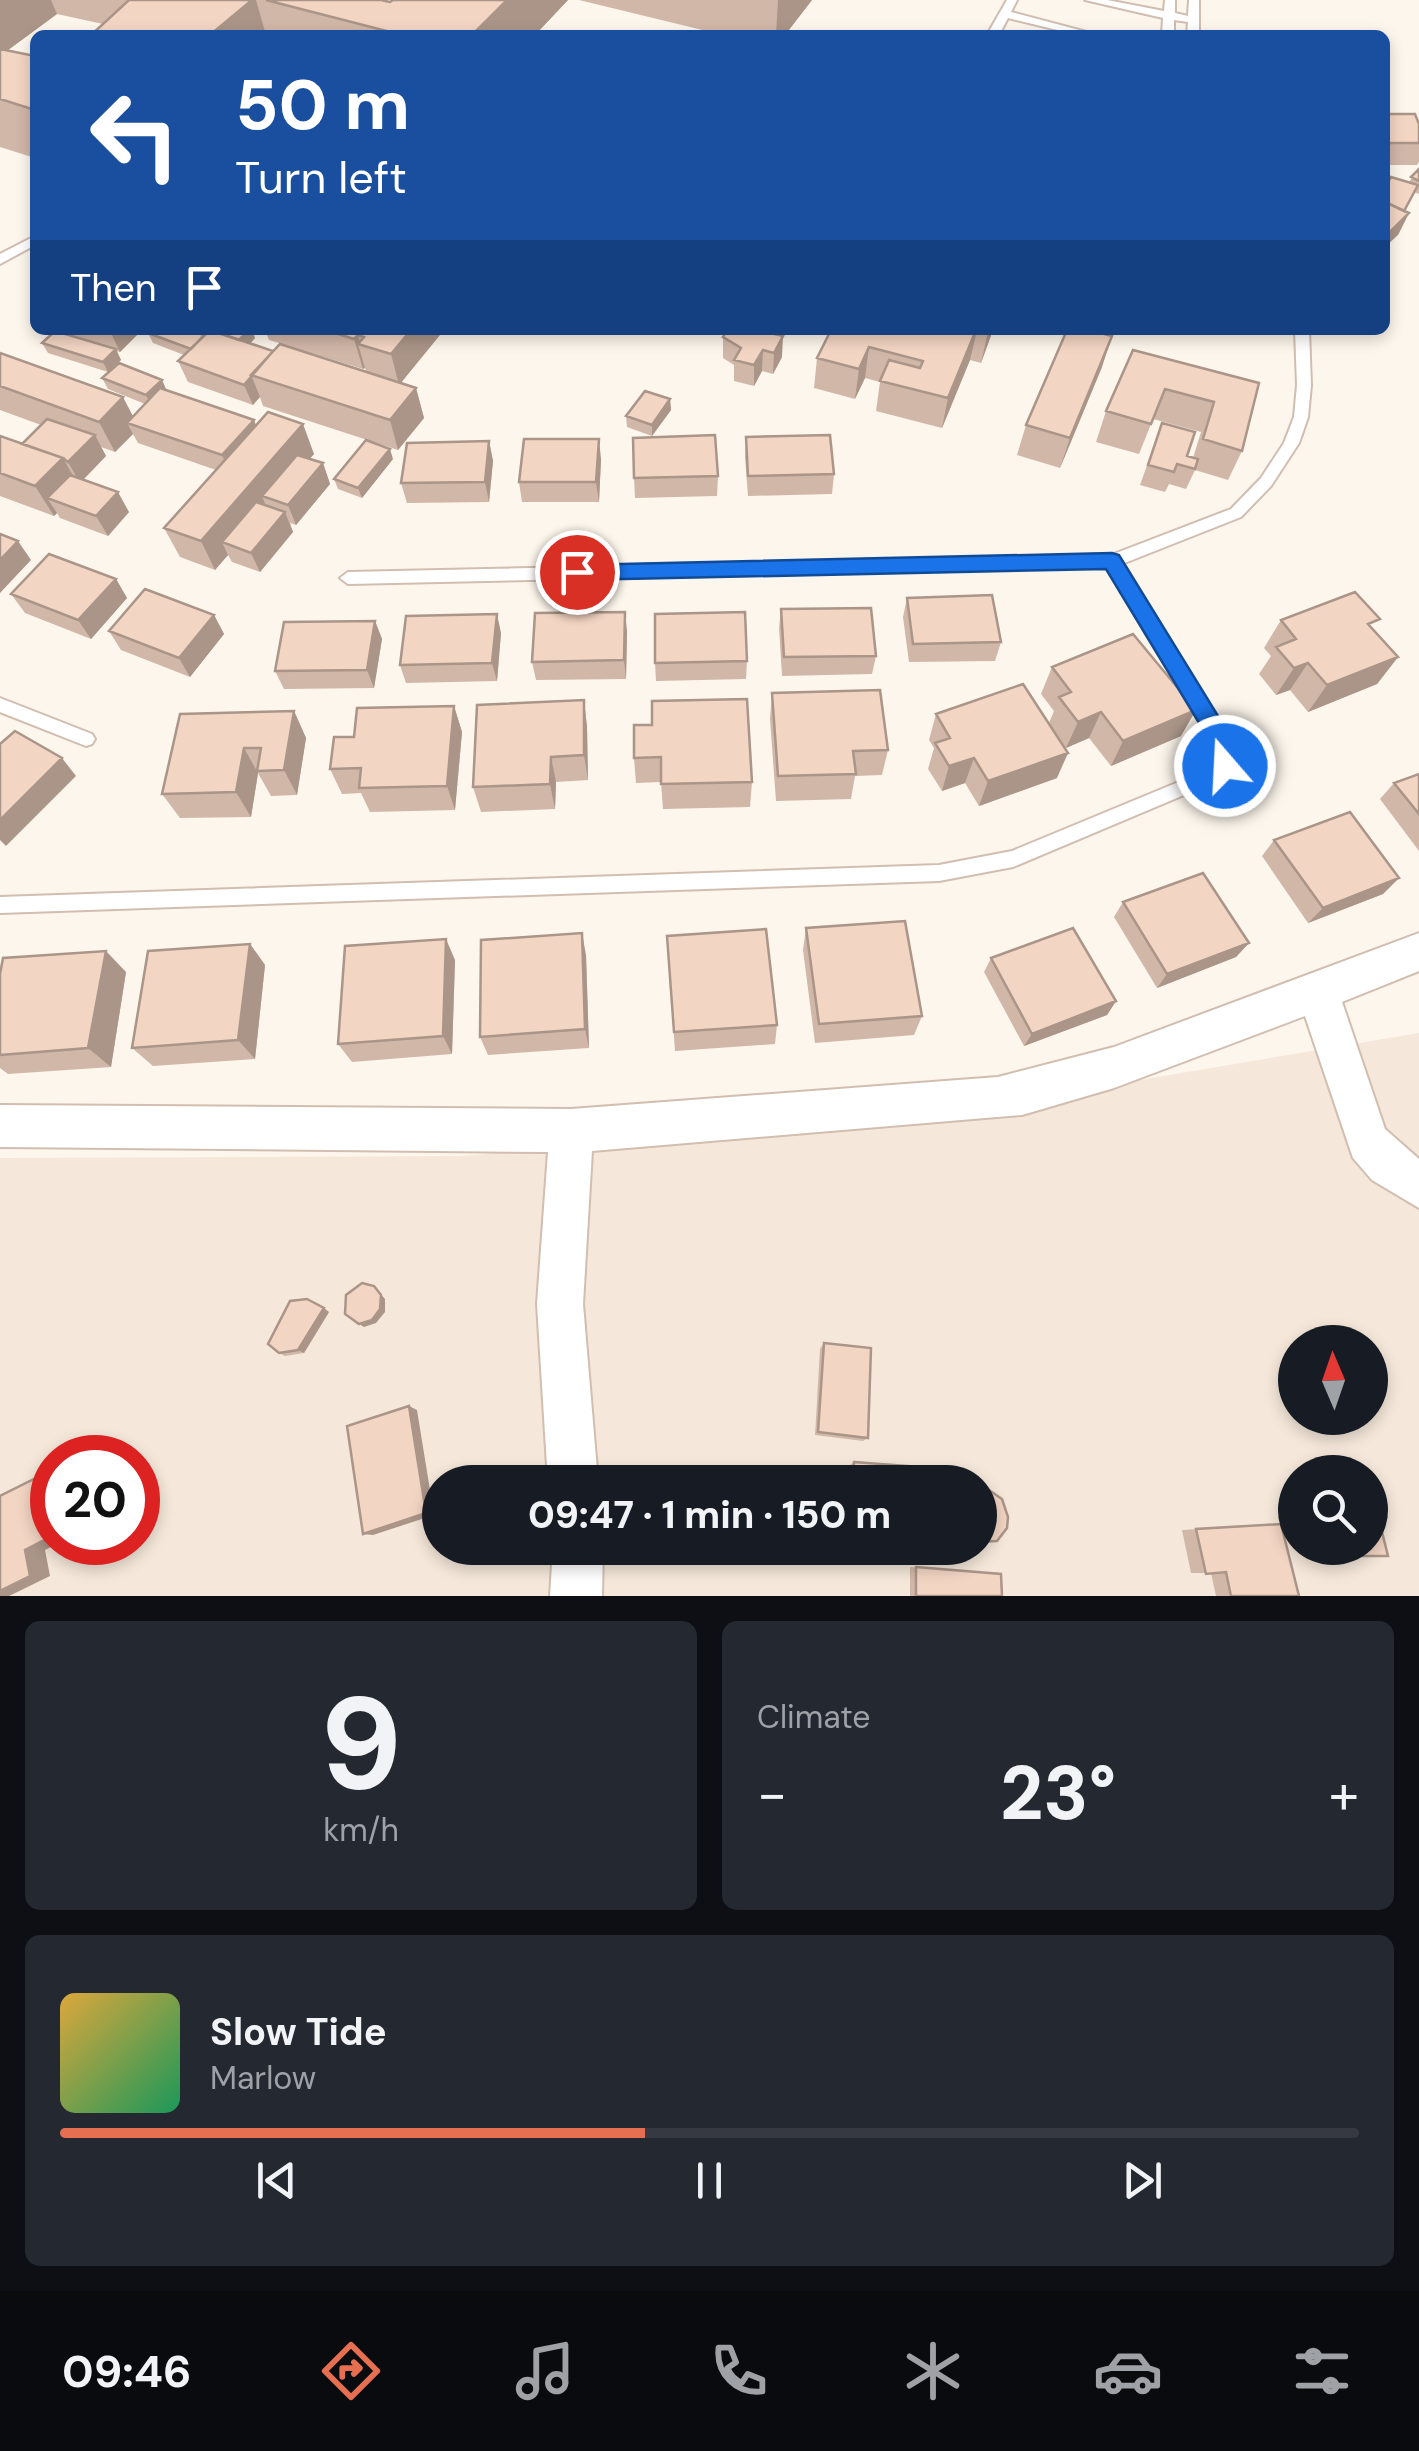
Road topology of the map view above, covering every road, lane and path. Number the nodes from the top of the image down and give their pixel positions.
1 (1012, 0) edge
2 (1090, 0) edge
3 (1170, 0) edge
4 (1194, 0) edge
5 (1005, 14) junction
6 (1166, 16) junction
7 (1192, 20) junction
8 (996, 30) edge
9 (1071, 30) edge
10 (1167, 30) edge
11 (1193, 30) edge
12 (30, 243) edge
13 (0, 260) edge
14 (1302, 335) edge
15 (1112, 561) junction
16 (348, 578) dead end
17 (0, 705) edge
18 (86, 739) dead end
19 (0, 905) edge
20 (1419, 952) edge
21 (1318, 993) junction
22 (0, 1126) edge
23 (571, 1131) junction
24 (1419, 1186) edge
25 (572, 1465) edge
26 (577, 1565) edge
27 (576, 1596) edge

1 - 5 lane
2 - 6 lane
3 - 6 lane
4 - 7 lane
5 - 8 lane
5 - 9 lane
6 - 7 lane
6 - 10 lane
7 - 11 lane
12 - 13 lane
14 - 15 lane
15 - 16 lane
15 - 19 lane
17 - 18 lane
20 - 21 street
21 - 23 street
21 - 24 street
22 - 23 street
23 - 25 street
26 - 27 street

